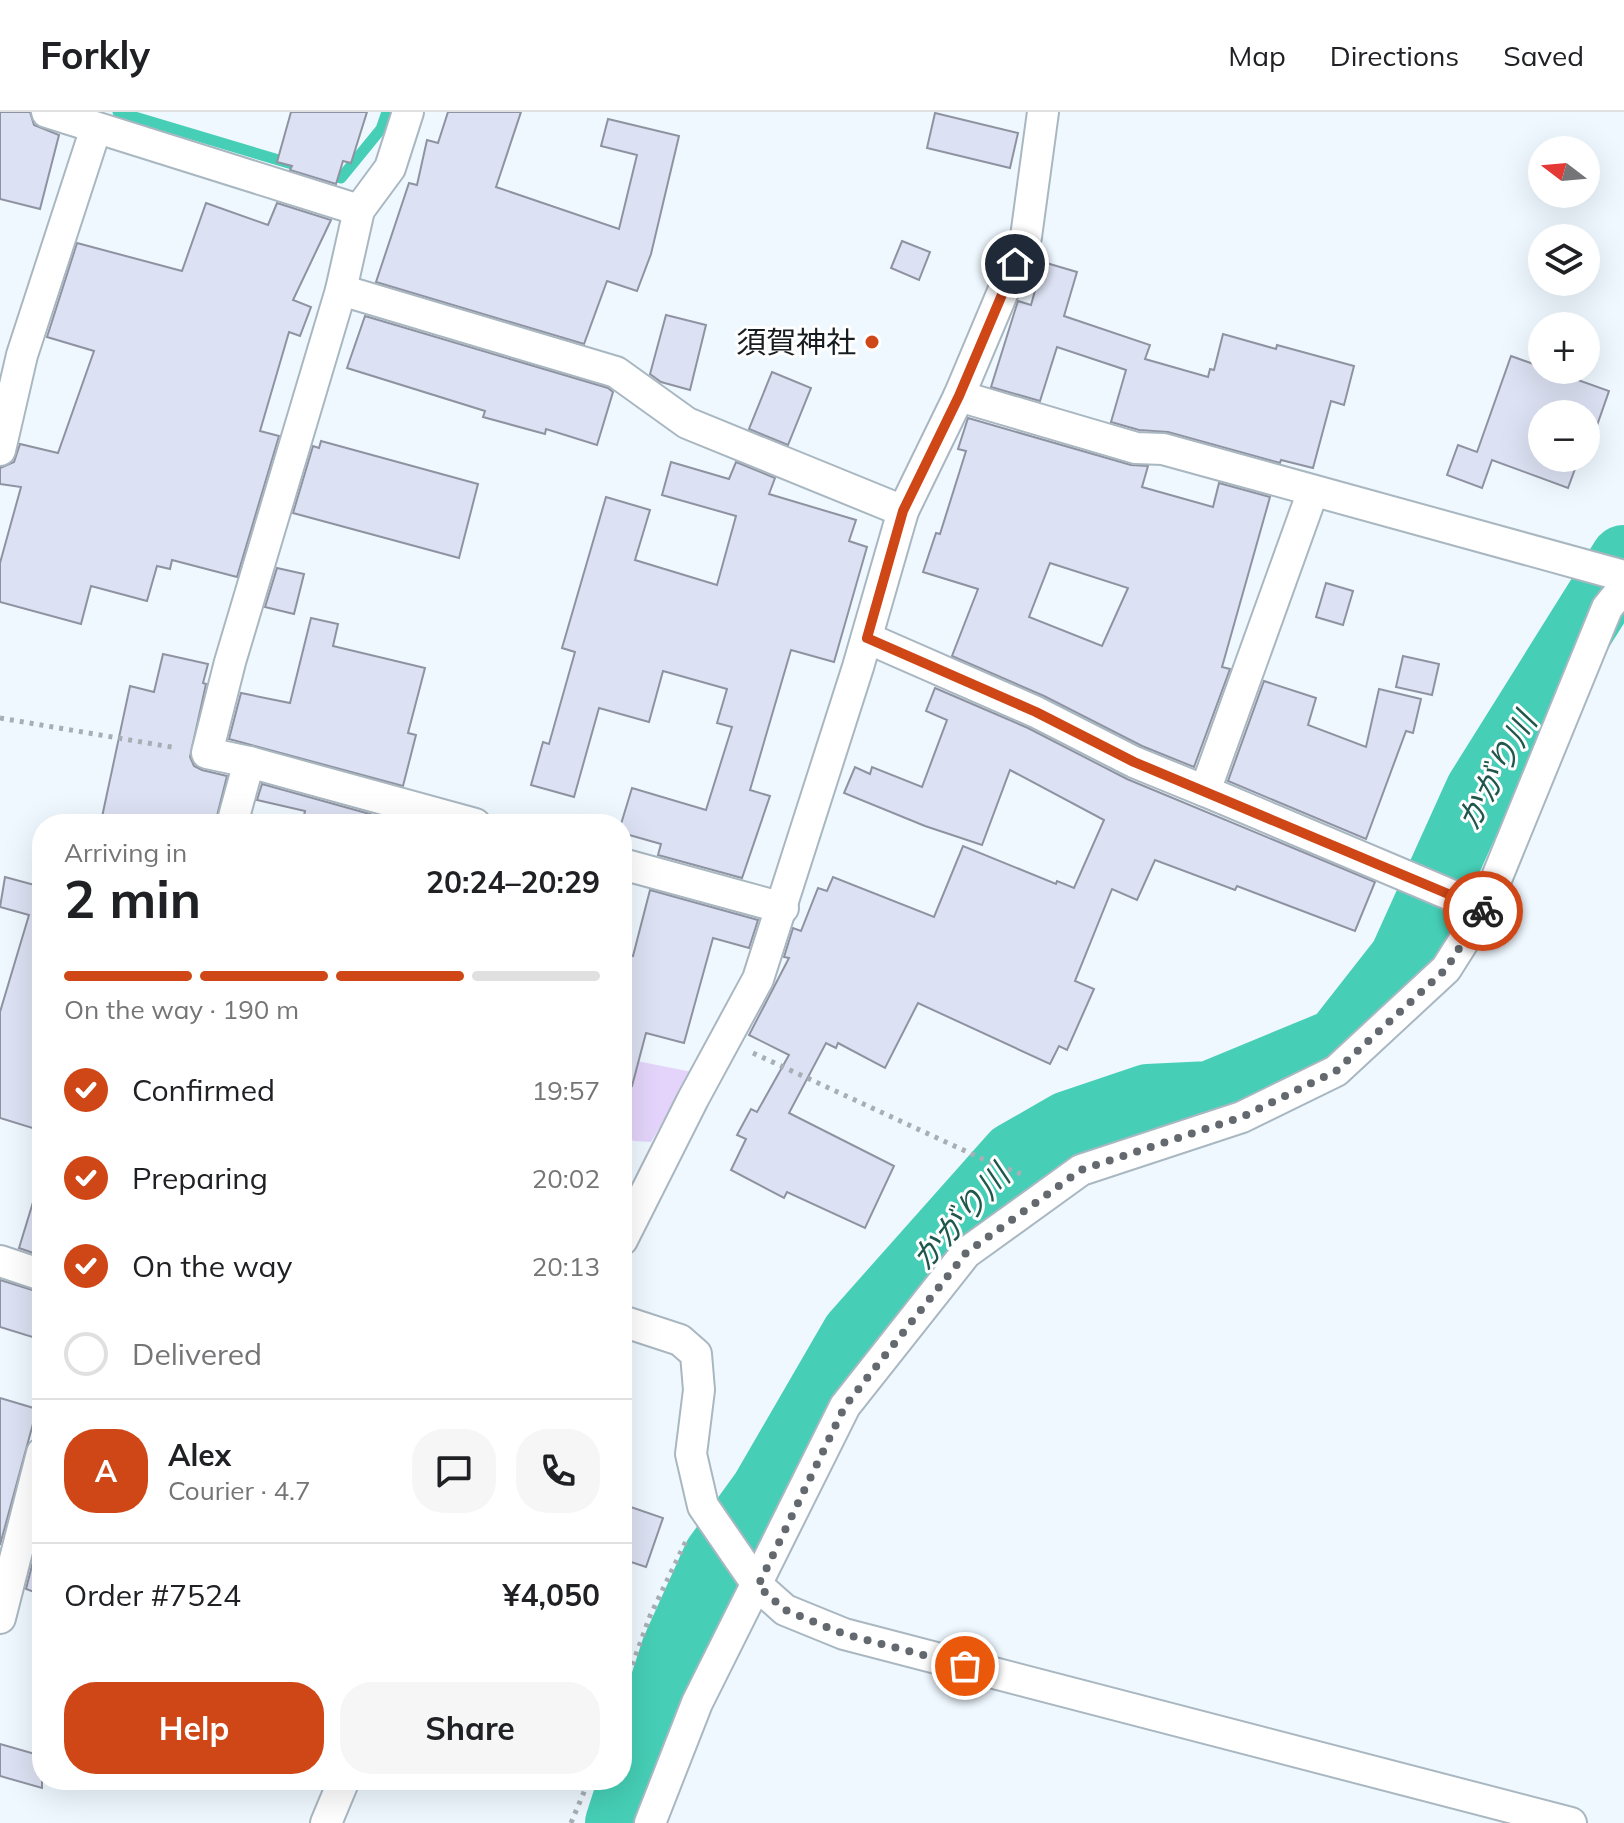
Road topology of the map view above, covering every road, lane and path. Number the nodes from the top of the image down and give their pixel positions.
1 (47, 112) edge
2 (408, 112) edge
3 (1043, 112) edge
4 (96, 128) junction
5 (359, 210) junction
6 (341, 290) junction
7 (959, 396) junction
8 (0, 450) edge
9 (1313, 491) junction
10 (903, 511) junction
11 (1624, 576) edge
12 (1624, 587) edge
13 (867, 638) junction
14 (0, 718) edge
15 (218, 755) junction
16 (249, 762) junction
17 (1205, 791) junction
18 (235, 814) edge
19 (439, 814) edge
20 (632, 867) edge
21 (783, 908) junction
22 (1484, 909) junction
23 (726, 1041) junction
24 (987, 1161) dead end
25 (632, 1220) edge
26 (0, 1261) edge
27 (32, 1272) edge
28 (632, 1324) edge
29 (32, 1492) edge
30 (703, 1506) junction
31 (758, 1586) junction
32 (0, 1618) edge
33 (632, 1666) edge
34 (340, 1790) edge
35 (585, 1790) edge
36 (326, 1823) edge
37 (571, 1823) edge
38 (650, 1823) edge
39 (1571, 1823) edge

1 - 4 street
2 - 5 street
3 - 7 street
4 - 5 street
4 - 8 street
5 - 6 street
6 - 10 street
6 - 15 street
7 - 9 street
7 - 10 street
9 - 11 street
9 - 17 street
10 - 13 street
12 - 22 street
13 - 17 street
13 - 21 street
14 - 15 path
15 - 16 street
16 - 18 street
16 - 19 street
17 - 22 street
20 - 21 street
21 - 23 street
22 - 31 street
23 - 24 path
23 - 25 street
26 - 27 street
28 - 30 street
29 - 32 street
30 - 31 street
30 - 33 path
31 - 38 street
31 - 39 street
34 - 36 street
35 - 37 path

